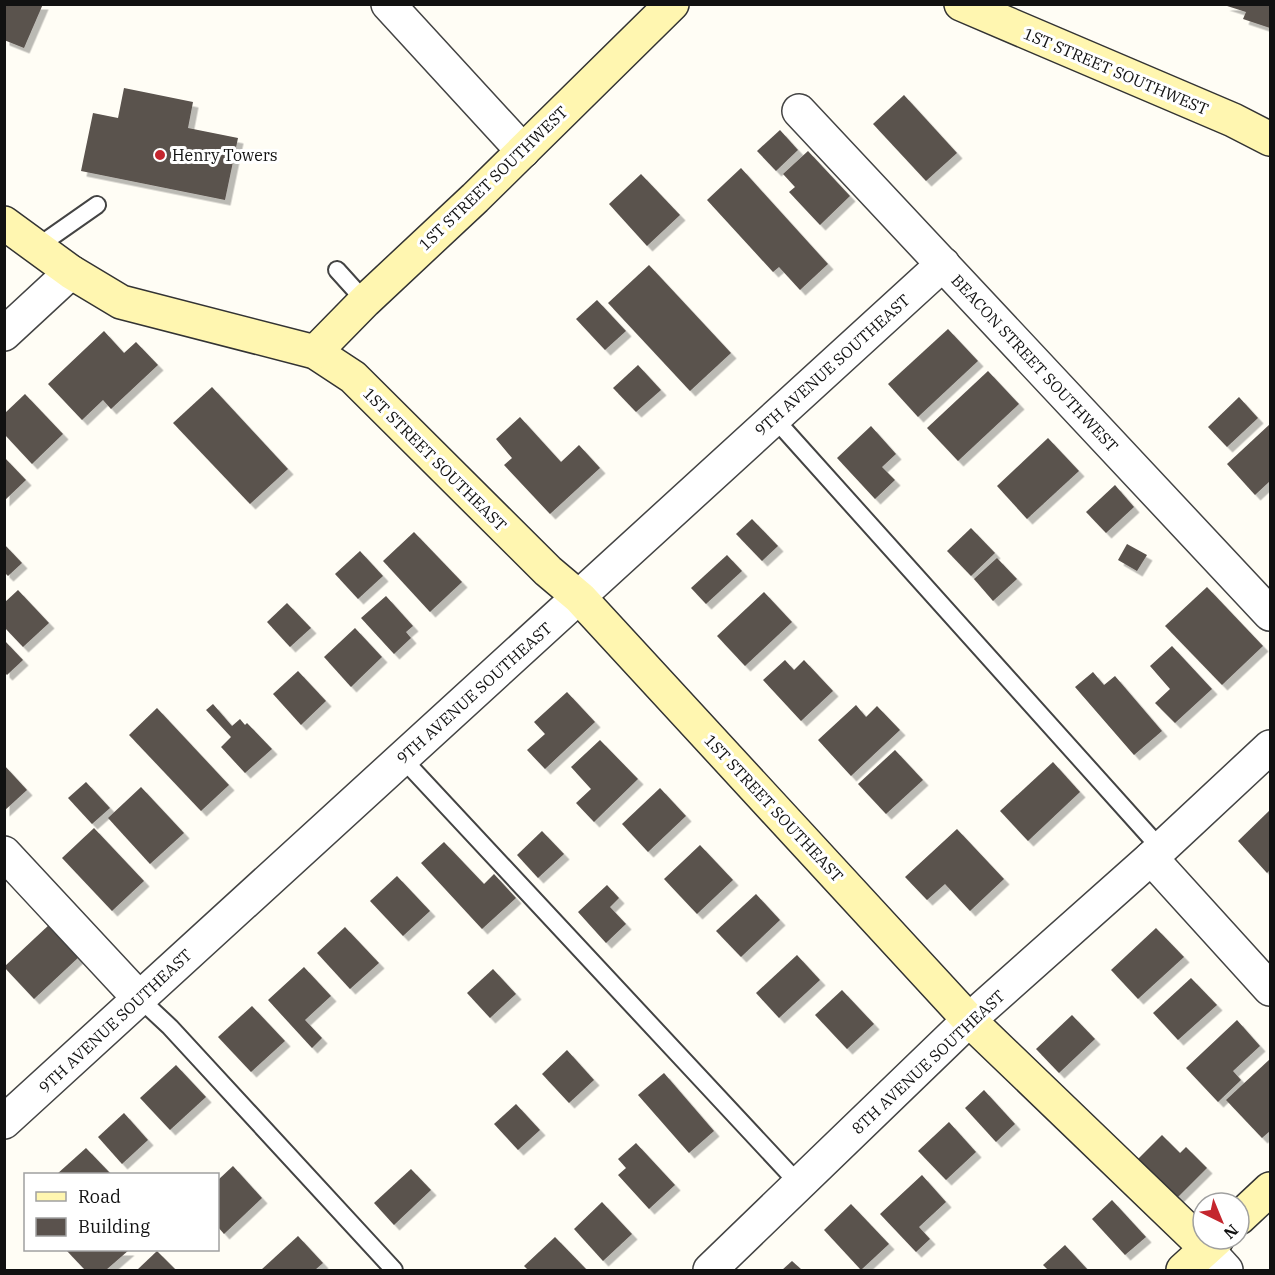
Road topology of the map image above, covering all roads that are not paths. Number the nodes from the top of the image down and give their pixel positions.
1 (388, 4) edge
2 (672, 4) edge
3 (961, 4) edge
4 (799, 111) dead end
5 (1270, 139) edge
6 (523, 151) junction
7 (97, 205) dead end
8 (4, 224) edge
9 (37, 247) junction
10 (943, 264) junction
11 (337, 270) dead end
12 (71, 272) junction
13 (364, 301) junction
14 (4, 334) edge
15 (315, 352) junction
16 (774, 418) junction
17 (580, 598) junction
18 (1270, 614) edge
19 (1270, 747) edge
20 (402, 758) junction
21 (1156, 853) junction
22 (4, 854) edge
23 (1270, 990) edge
24 (139, 998) junction
25 (969, 1020) junction
26 (4, 1122) edge
27 (799, 1184) junction
28 (1270, 1189) edge
29 (1251, 1207) edge
30 (1208, 1257) edge
31 (394, 1270) edge
32 (710, 1270) edge

1 - 6 street
2 - 6 street, 1ST STREET SOUTHWEST
3 - 5 street, 1ST STREET SOUTHWEST
4 - 10 street, BEACON STREET SOUTHWEST
6 - 13 street, 1ST STREET SOUTHWEST
7 - 9 lane
8 - 9 street, 1ST STREET SOUTHEAST
9 - 12 street, 1ST STREET SOUTHEAST
10 - 16 street, 9TH AVENUE SOUTHEAST
10 - 18 street, BEACON STREET SOUTHWEST
11 - 13 lane
12 - 14 street
12 - 15 street, 1ST STREET SOUTHEAST
13 - 15 street, 1ST STREET SOUTHWEST
15 - 17 street, 1ST STREET SOUTHEAST
16 - 17 street, 9TH AVENUE SOUTHEAST
16 - 21 lane
17 - 20 street, 9TH AVENUE SOUTHEAST
17 - 25 street, 1ST STREET SOUTHEAST
19 - 21 street, 8TH AVENUE SOUTHEAST
20 - 24 street, 9TH AVENUE SOUTHEAST
20 - 27 lane
21 - 23 street
21 - 25 street, 8TH AVENUE SOUTHEAST
22 - 24 street
24 - 26 street, 9TH AVENUE SOUTHEAST
24 - 31 lane
25 - 27 street, 8TH AVENUE SOUTHEAST
25 - 30 street, 1ST STREET SOUTHEAST
27 - 32 street, 8TH AVENUE SOUTHEAST
28 - 29 street

